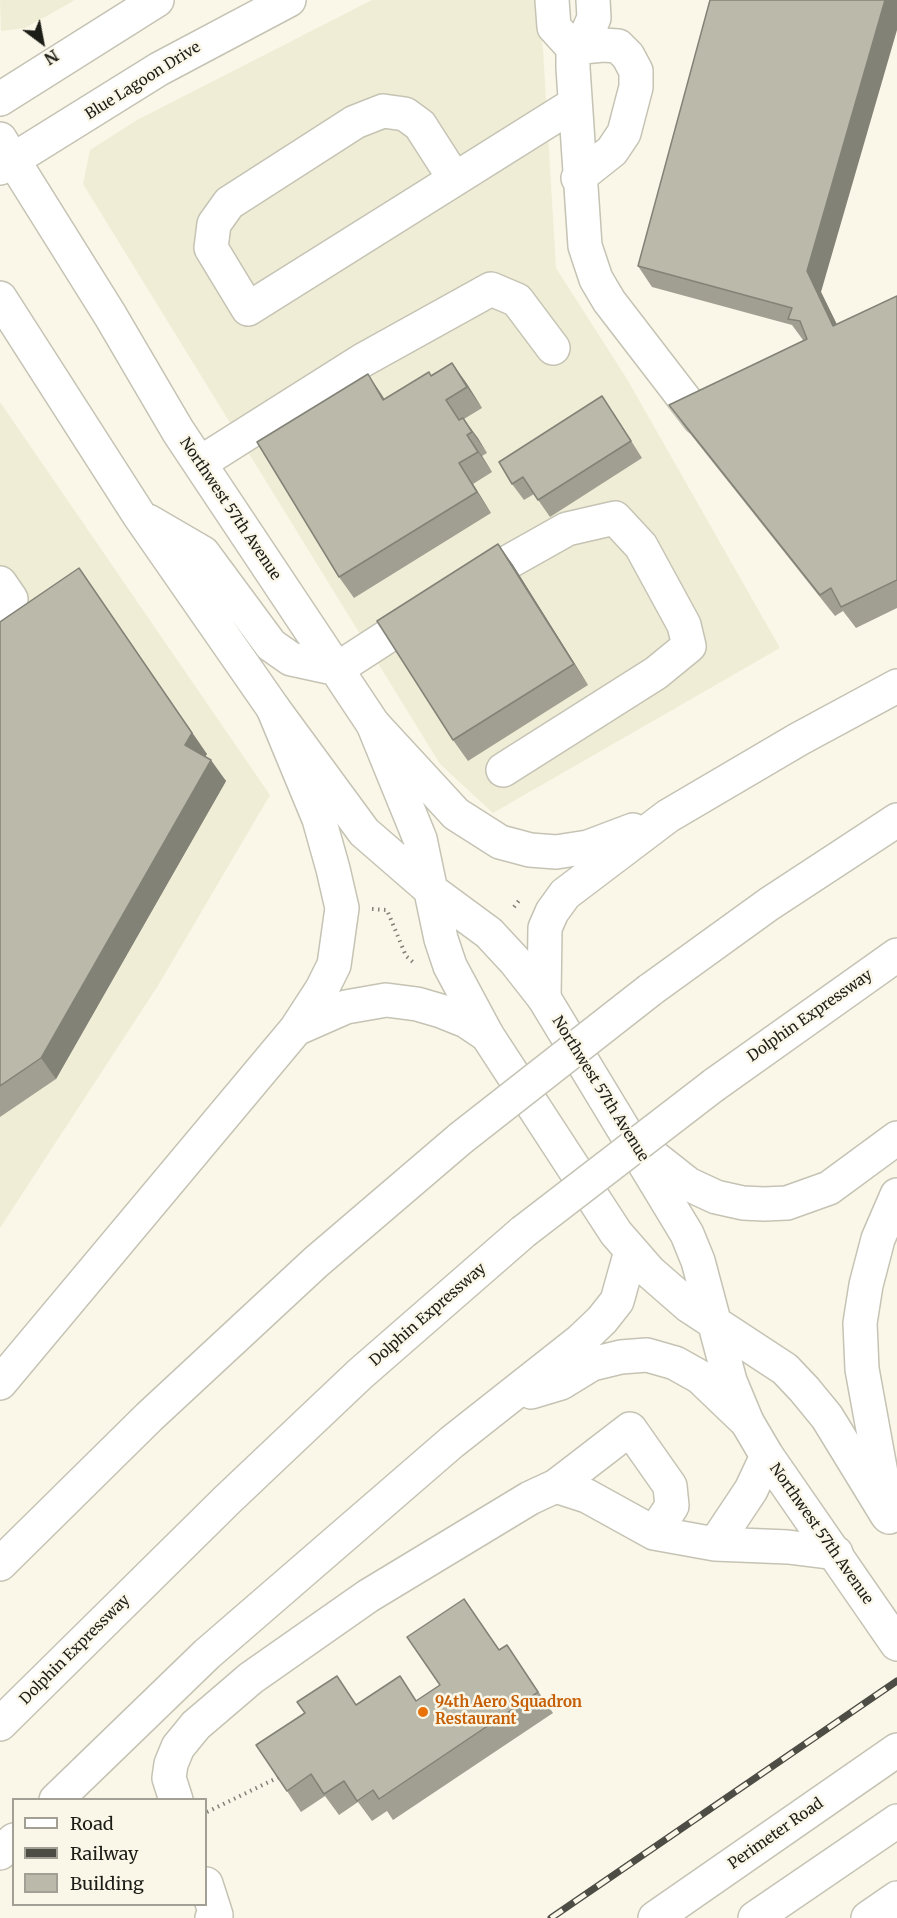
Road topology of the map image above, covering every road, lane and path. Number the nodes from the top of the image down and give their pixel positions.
1 (157, 0) edge
2 (289, 0) edge
3 (552, 0) edge
4 (593, 0) edge
5 (573, 48) junction
6 (0, 99) edge
7 (573, 105) junction
8 (4, 156) edge
9 (454, 178) junction
10 (578, 178) junction
11 (0, 298) edge
12 (553, 348) dead end
13 (699, 418) edge
14 (200, 463) junction
15 (139, 515) junction
16 (337, 669) junction
17 (897, 686) edge
18 (273, 708) junction
19 (374, 724) junction
20 (503, 770) dead end
21 (668, 816) junction
22 (897, 820) edge
23 (432, 891) junction
24 (526, 891) dead end
25 (514, 907) dead end
26 (368, 909) dead end
27 (897, 955) edge
28 (418, 964) dead end
29 (544, 998) junction
30 (296, 1029) junction
31 (487, 1035) junction
32 (897, 1138) edge
33 (631, 1140) junction
34 (897, 1195) edge
35 (631, 1251) junction
36 (714, 1324) junction
37 (0, 1383) edge
38 (503, 1400) junction
39 (747, 1422) junction
40 (767, 1456) junction
41 (556, 1486) junction
42 (893, 1524) edge
43 (654, 1533) junction
44 (715, 1544) junction
45 (836, 1553) junction
46 (0, 1564) edge
47 (897, 1644) edge
48 (0, 1724) edge
49 (897, 1750) edge
50 (279, 1777) edge
51 (58, 1798) edge
52 (175, 1798) edge
53 (207, 1813) edge
54 (897, 1821) edge
55 (12, 1842) edge
56 (0, 1853) edge
57 (207, 1887) edge
58 (897, 1898) edge
59 (212, 1918) edge
60 (655, 1918) edge
61 (755, 1918) edge
62 (868, 1918) edge

1 - 6 main road
2 - 8 main road, Blue Lagoon Drive
3 - 5 main road
4 - 5 main road
5 - 7 main road
5 - 10 main road
7 - 9 main road
7 - 10 main road
8 - 14 main road, Northwest 57th Avenue
9 - 9 main road
10 - 13 main road
11 - 15 main road, Northwest 57th Avenue
12 - 14 main road
14 - 16 main road, Northwest 57th Avenue
15 - 16 main road
15 - 18 main road, Northwest 57th Avenue
16 - 19 main road, Northwest 57th Avenue
16 - 20 main road
17 - 21 main road
18 - 23 main road, Northwest 57th Avenue
18 - 30 main road
19 - 21 main road
19 - 23 main road, Northwest 57th Avenue
21 - 29 main road
22 - 46 main road, bridge
23 - 29 main road, Northwest 57th Avenue
23 - 31 main road, Northwest 57th Avenue
24 - 25 path
26 - 28 path
27 - 48 main road, Dolphin Expressway, bridge
29 - 33 main road, Northwest 57th Avenue
30 - 31 main road
30 - 37 main road
31 - 35 main road, Northwest 57th Avenue
32 - 33 main road
33 - 36 main road, Northwest 57th Avenue
34 - 42 main road
35 - 36 main road, Northwest 57th Avenue
35 - 38 main road
36 - 39 main road
36 - 42 main road, Northwest 57th Avenue
38 - 39 main road
38 - 51 main road
39 - 40 main road, Northwest 57th Avenue
40 - 44 main road
40 - 45 main road, Northwest 57th Avenue
41 - 43 main road
41 - 43 main road
41 - 52 main road
43 - 44 main road
44 - 45 main road
45 - 47 main road, Northwest 57th Avenue
49 - 60 main road, Perimeter Road
50 - 53 path
54 - 61 main road
55 - 56 main road
57 - 59 main road
58 - 62 main road

